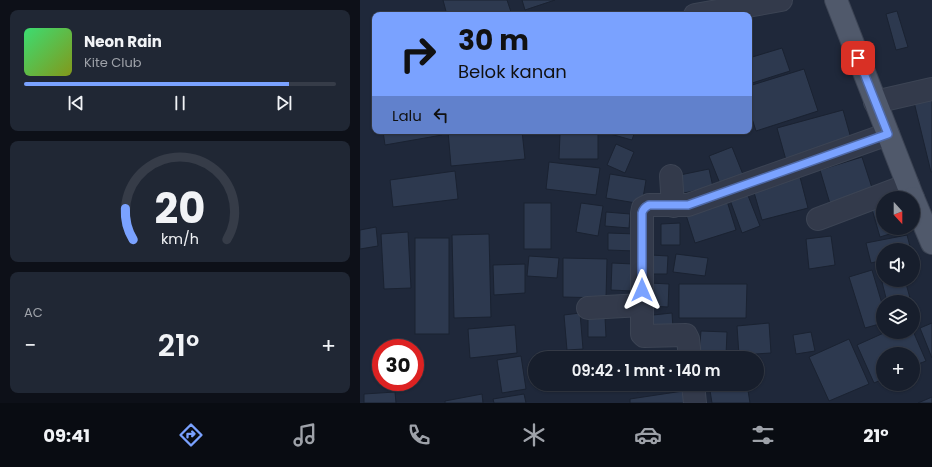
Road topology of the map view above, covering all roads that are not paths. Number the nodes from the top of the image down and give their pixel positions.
1 (781, 0) edge
2 (836, 0) edge
3 (712, 12) edge
4 (932, 89) edge
5 (875, 102) junction
6 (888, 134) junction
7 (672, 176) dead end
8 (910, 191) edge
9 (876, 203) edge
10 (673, 206) junction
11 (920, 215) edge
12 (818, 219) dead end
13 (932, 244) edge
14 (642, 305) junction
15 (588, 308) dead end
16 (689, 351) edge
17 (694, 391) edge
18 (695, 403) edge

1 - 3 street
2 - 5 main road
4 - 5 street
5 - 6 main road
6 - 8 main road
6 - 10 street
7 - 10 street
9 - 12 street
10 - 14 street
11 - 13 main road
14 - 15 street
14 - 16 street
17 - 18 street

